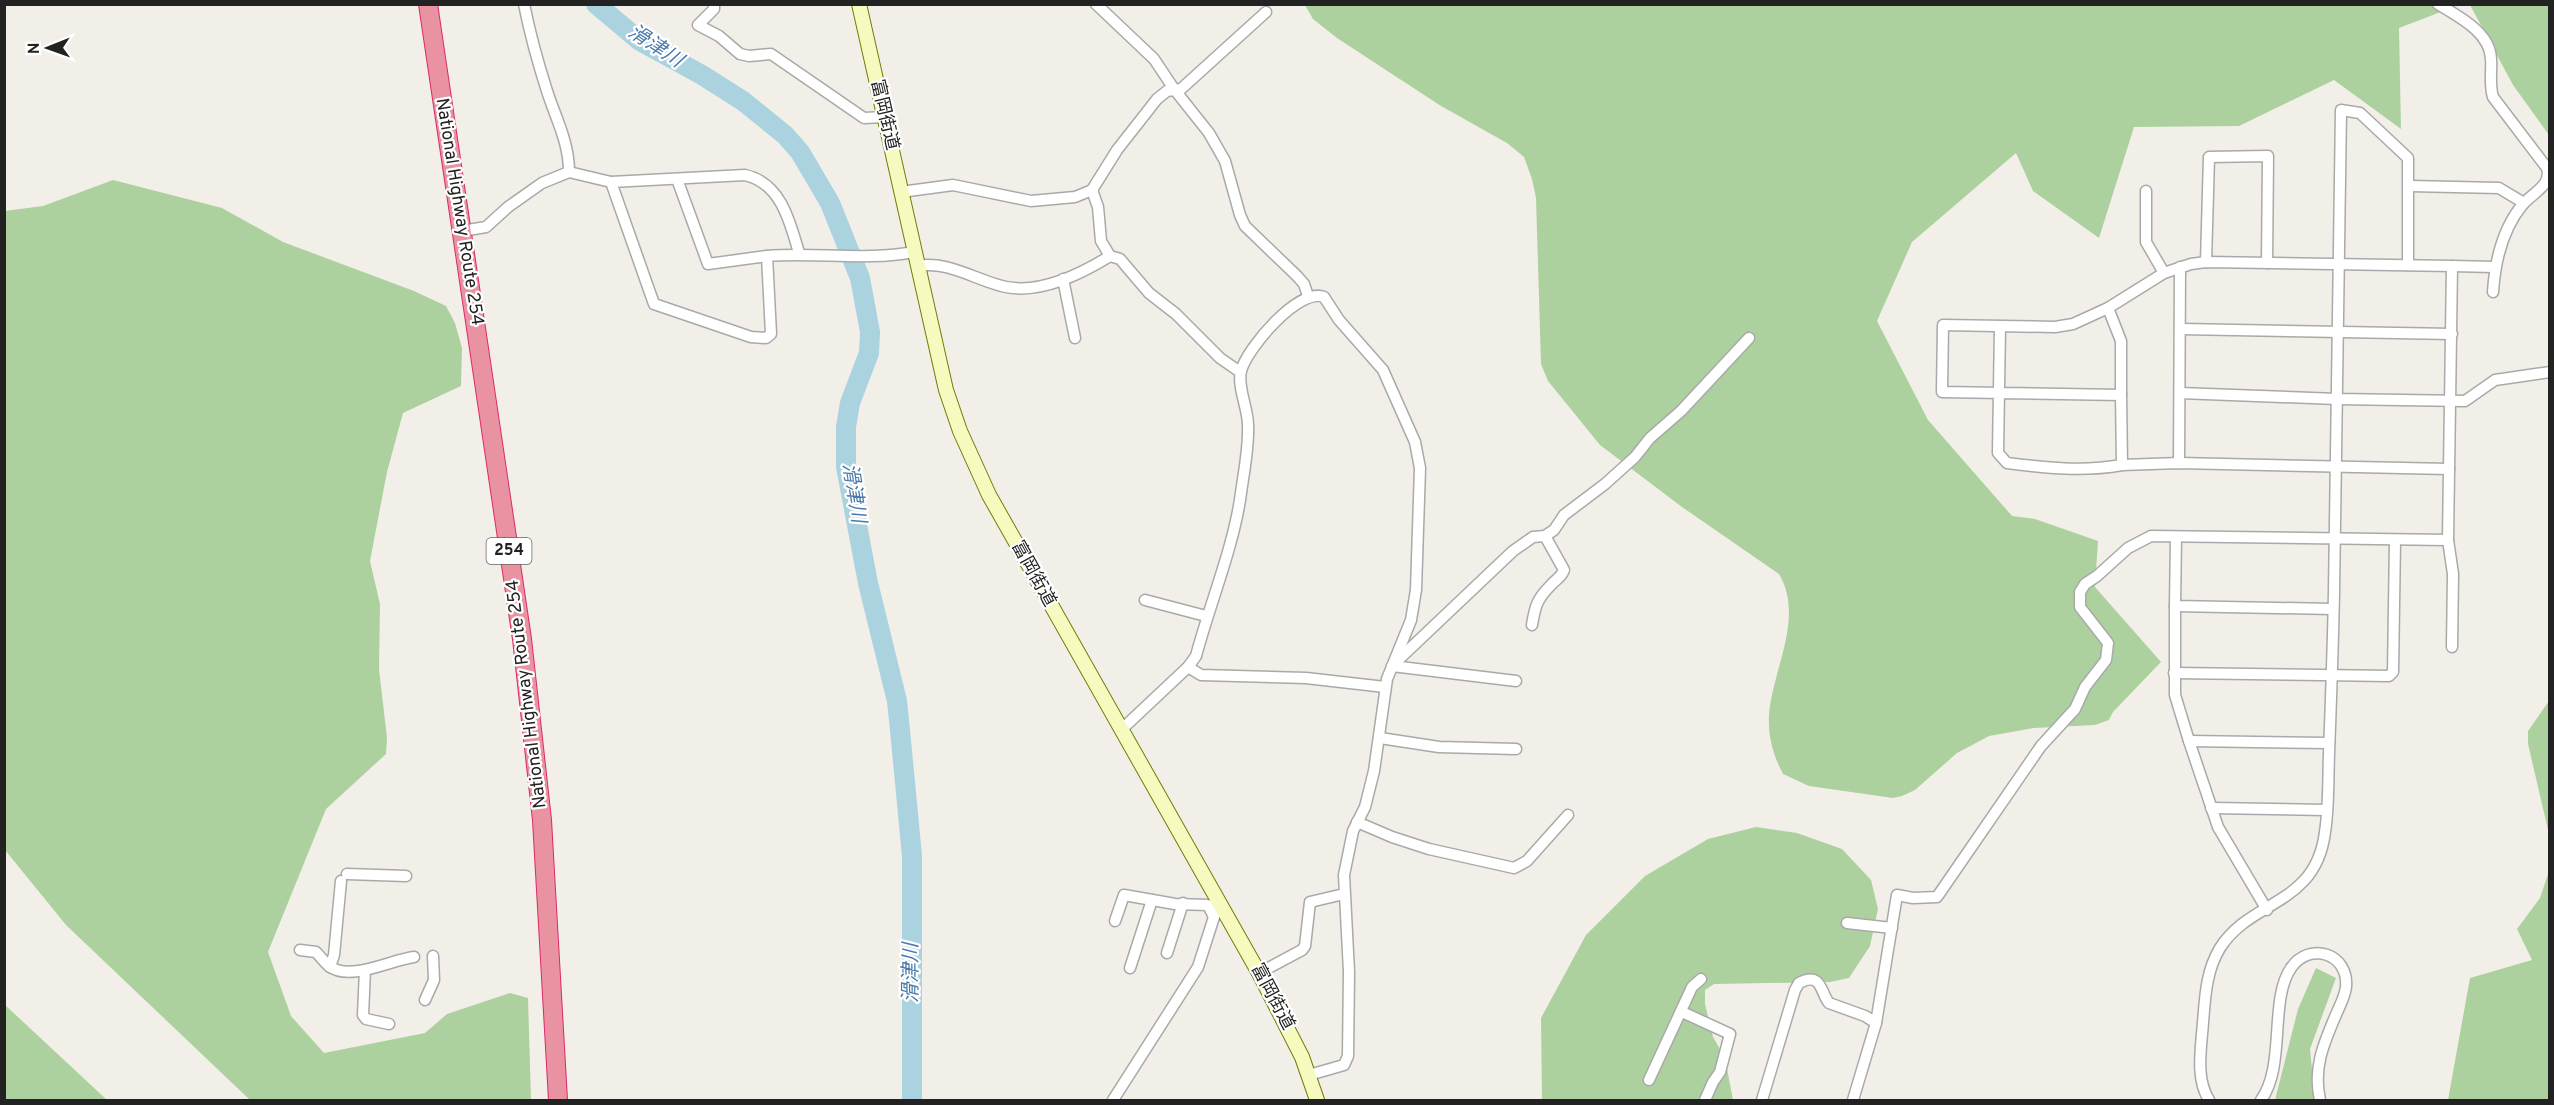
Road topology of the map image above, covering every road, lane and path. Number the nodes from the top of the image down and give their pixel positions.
1 (428, 4) edge
2 (524, 4) edge
3 (714, 4) edge
4 (860, 4) edge
5 (1096, 4) edge
6 (2438, 4) edge
7 (1266, 12) dead end
8 (1174, 89) junction
9 (885, 117) junction
10 (569, 172) junction
11 (677, 179) junction
12 (611, 182) junction
13 (2410, 186) junction
14 (1092, 190) junction
15 (2146, 191) dead end
16 (901, 192) junction
17 (2524, 203) junction
18 (462, 231) junction
19 (914, 252) junction
20 (802, 253) junction
21 (767, 256) junction
22 (1110, 256) junction
23 (2206, 262) junction
24 (2267, 263) junction
25 (2338, 265) junction
26 (2409, 265) junction
27 (917, 266) junction
28 (2452, 266) junction
29 (2180, 267) junction
30 (2495, 267) junction
31 (2164, 273) junction
32 (1063, 279) junction
33 (2493, 292) dead end
34 (1308, 296) junction
35 (2108, 308) junction
36 (2000, 326) junction
37 (2181, 329) junction
38 (2338, 332) junction
39 (2452, 334) junction
40 (1075, 338) dead end
41 (1749, 338) dead end
42 (1240, 372) junction
43 (2550, 372) edge
44 (2180, 393) junction
45 (1999, 394) junction
46 (2121, 395) junction
47 (2337, 399) junction
48 (2450, 400) junction
49 (2179, 463) junction
50 (2122, 465) junction
51 (2336, 466) junction
52 (2449, 469) junction
53 (1545, 536) junction
54 (2176, 537) junction
55 (2335, 538) junction
56 (2395, 540) junction
57 (2448, 540) junction
58 (1145, 600) dead end
59 (2175, 606) junction
60 (2333, 609) junction
61 (1206, 616) junction
62 (1532, 625) dead end
63 (2452, 647) dead end
64 (1392, 666) junction
65 (1188, 667) junction
66 (2174, 673) junction
67 (2332, 676) junction
68 (1516, 681) dead end
69 (1386, 687) junction
70 (1121, 730) junction
71 (1380, 738) junction
72 (2188, 741) junction
73 (2329, 743) junction
74 (1516, 749) dead end
75 (2211, 808) junction
76 (2326, 810) junction
77 (1568, 815) dead end
78 (1358, 822) junction
79 (406, 876) dead end
80 (1344, 894) junction
81 (1152, 900) junction
82 (1183, 903) junction
83 (2267, 910) junction
84 (1218, 911) junction
85 (1115, 921) dead end
86 (1847, 923) dead end
87 (1892, 928) junction
88 (300, 950) dead end
89 (1167, 953) dead end
90 (414, 957) dead end
91 (434, 957) dead end
92 (330, 967) junction
93 (1130, 968) dead end
94 (365, 970) junction
95 (1259, 973) junction
96 (1701, 979) dead end
97 (425, 1000) dead end
98 (1682, 1012) junction
99 (1876, 1023) junction
100 (389, 1024) dead end
101 (1309, 1075) junction
102 (1649, 1080) dead end
103 (558, 1101) edge
104 (1113, 1101) edge
105 (1317, 1101) edge
106 (1705, 1101) edge
107 (1762, 1101) edge
108 (1853, 1101) edge
109 (2209, 1101) edge
110 (2261, 1101) edge
111 (2320, 1101) edge

1 - 18 highway, National Highway Route 254 / 254
2 - 10 street
3 - 9 street
4 - 9 street, 富岡街道
5 - 8 street
6 - 17 street
7 - 8 street
8 - 14 street
8 - 34 street
9 - 16 street, 富岡街道
10 - 12 street
10 - 18 street
11 - 12 street
11 - 20 street
11 - 21 street
12 - 21 street
13 - 17 street
13 - 25 street
13 - 26 street
14 - 16 street
14 - 22 street
15 - 31 street
16 - 19 street, 富岡街道
17 - 30 street
18 - 103 highway, National Highway Route 254 / 254
19 - 20 street
19 - 27 street, 富岡街道
20 - 21 street
22 - 32 street
22 - 42 street
23 - 24 street
23 - 24 street
23 - 29 street
24 - 25 street
25 - 26 street
25 - 38 street
26 - 28 street
27 - 32 street
27 - 70 street, 富岡街道
28 - 30 street
28 - 39 street
29 - 31 street
29 - 37 street
30 - 33 street
31 - 35 street
32 - 40 street
34 - 42 street
34 - 64 street
35 - 36 street
35 - 46 street
36 - 45 street
36 - 45 street
37 - 38 street
37 - 44 street
38 - 39 street
38 - 47 street
39 - 48 street
41 - 53 street
42 - 61 street
43 - 48 street
44 - 47 street
44 - 49 street
45 - 46 street
45 - 50 street
46 - 50 street
47 - 48 street
47 - 51 street
48 - 52 street
49 - 50 street
49 - 51 street
51 - 52 street
51 - 55 street
52 - 57 street
53 - 62 street
53 - 64 street
54 - 55 street
54 - 59 street
54 - 87 street
55 - 56 street
55 - 60 street
56 - 57 street
56 - 67 street
57 - 63 street
58 - 61 street
59 - 60 street
59 - 66 street
60 - 67 street
61 - 65 street
64 - 68 street
64 - 69 street
65 - 69 street
65 - 70 street
66 - 67 street
66 - 72 street
67 - 73 street
69 - 71 street
70 - 84 street, 富岡街道
71 - 74 street
71 - 78 street
72 - 73 street
72 - 75 street
73 - 76 street
75 - 76 street
75 - 83 street
76 - 83 street
77 - 78 street
78 - 80 street
79 - 92 street
80 - 95 street
80 - 101 street
81 - 82 street
81 - 85 street
81 - 93 street
82 - 84 street
82 - 89 street
83 - 109 street
84 - 95 street, 富岡街道
84 - 104 street
86 - 87 street
87 - 99 street
88 - 92 street
90 - 94 street
91 - 97 street
92 - 94 street
94 - 100 street
95 - 101 street, 富岡街道
96 - 98 street
98 - 102 street
98 - 106 street
99 - 107 street
99 - 108 street
101 - 105 street, 富岡街道
110 - 111 street

